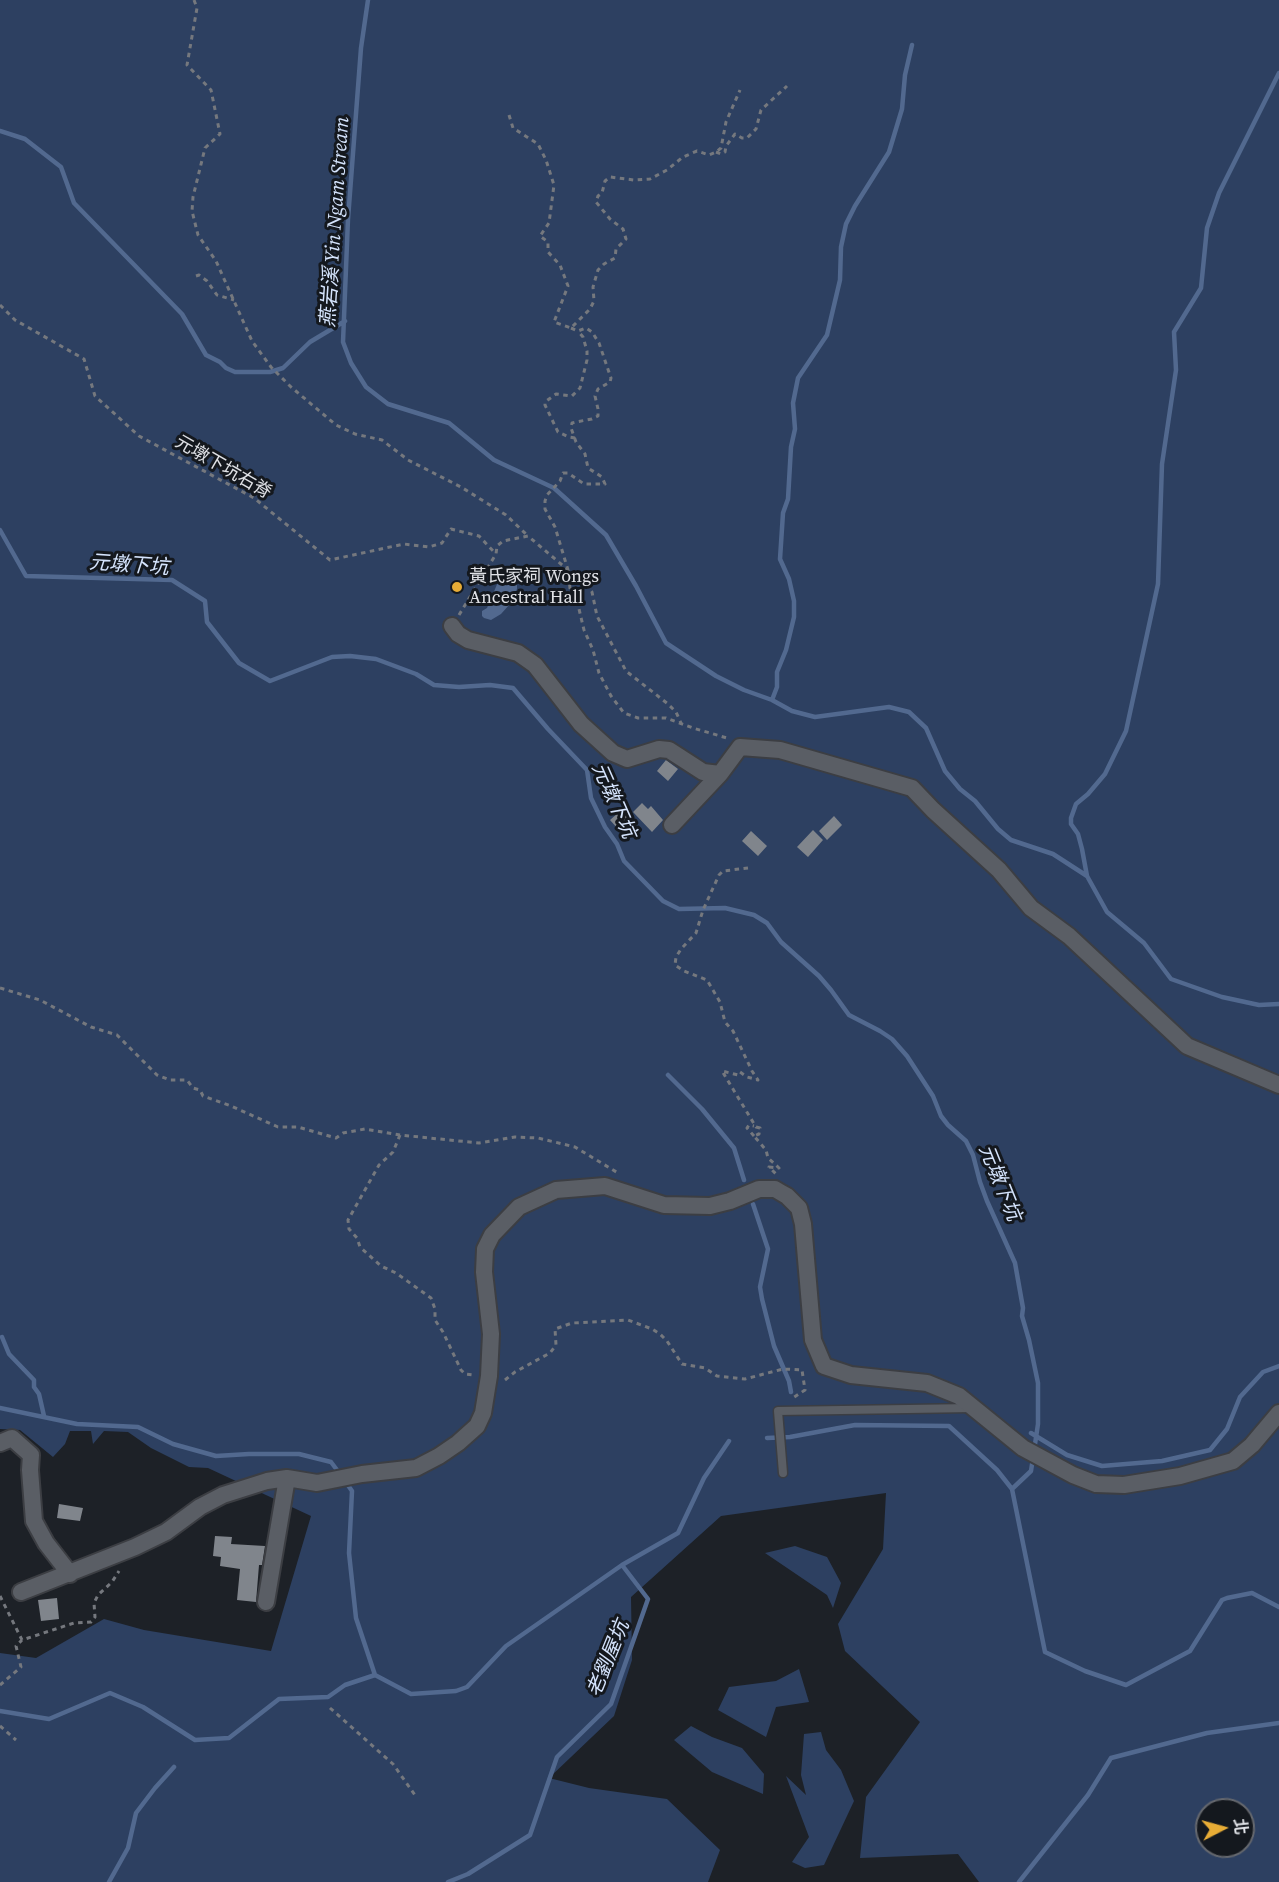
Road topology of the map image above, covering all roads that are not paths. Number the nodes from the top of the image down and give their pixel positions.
1 (452, 626) road end
2 (720, 774) junction
3 (672, 825) dead end
4 (1279, 1085) edge
5 (975, 1408) junction
6 (1279, 1413) edge
7 (0, 1443) edge
8 (783, 1473) dead end
9 (286, 1478) junction
10 (70, 1574) junction
11 (21, 1592) dead end
12 (266, 1602) dead end

1 - 2 street
2 - 3 street
2 - 4 street
5 - 6 street
5 - 8 lane
5 - 9 street
7 - 10 street
9 - 10 street
9 - 12 street
10 - 11 street

